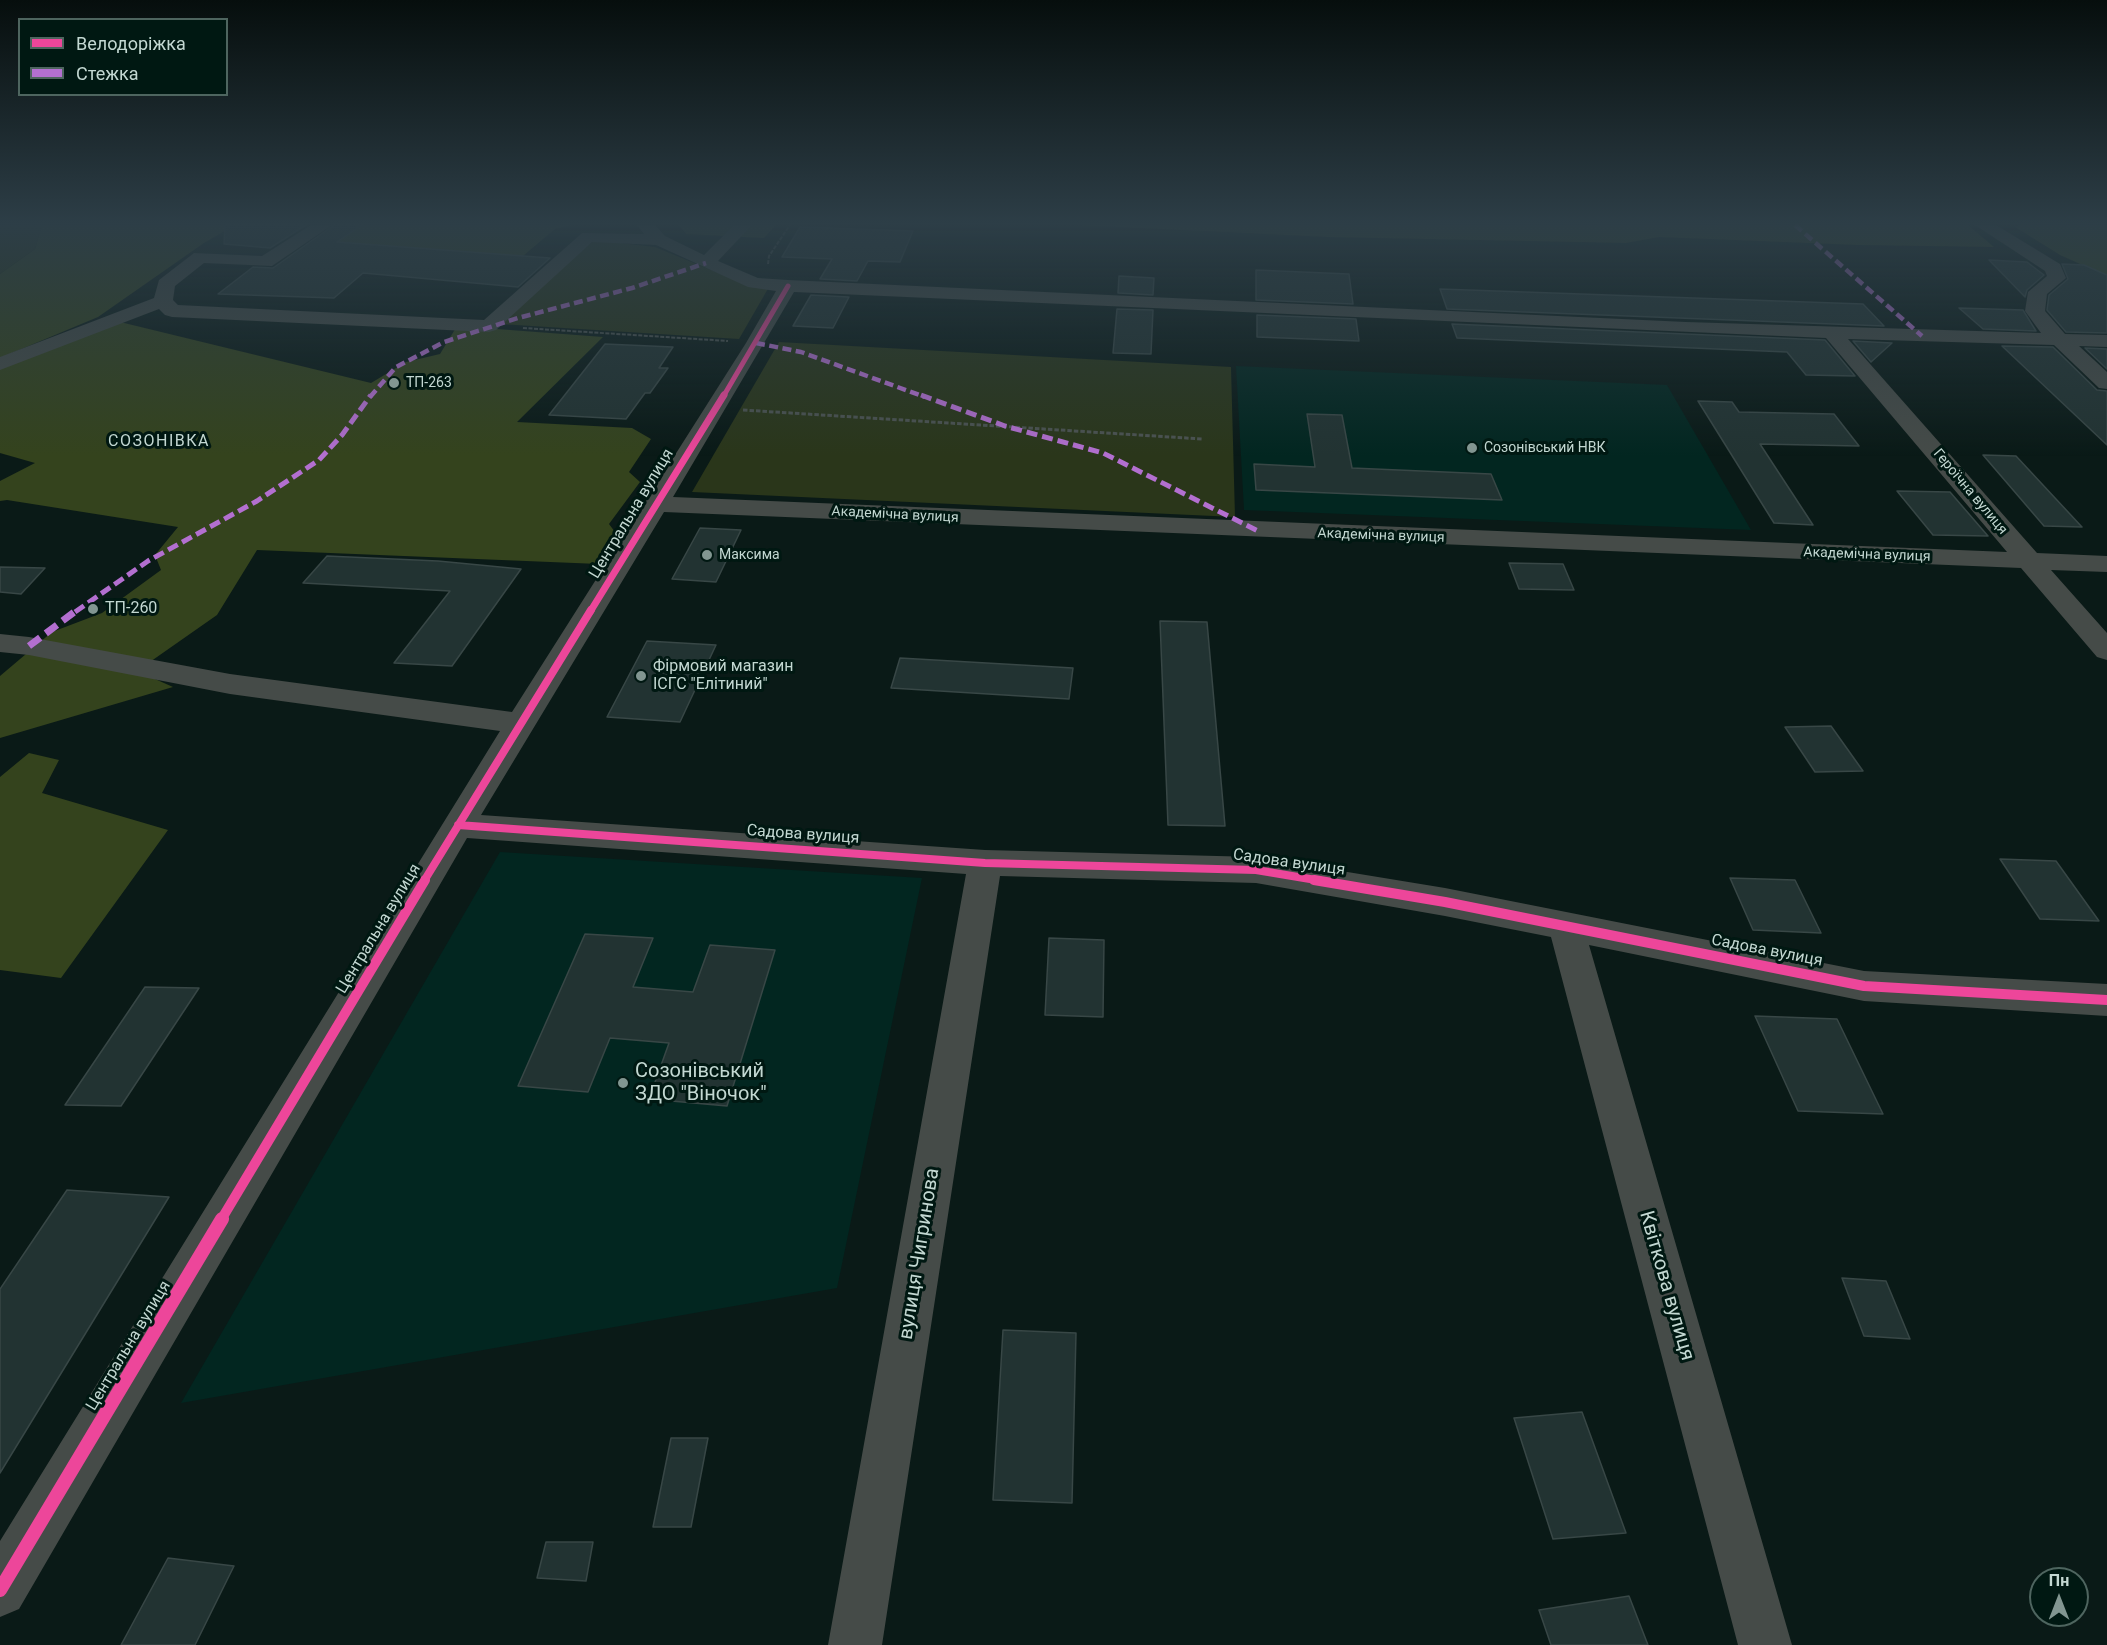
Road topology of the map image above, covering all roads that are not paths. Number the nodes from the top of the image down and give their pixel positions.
1 (161, 302) edge
2 (164, 302) edge
3 (514, 302) edge
4 (779, 302) edge
5 (1131, 302) edge
6 (2036, 302) edge
7 (1833, 334) junction
8 (2059, 339) junction
9 (2107, 341) edge
10 (0, 364) edge
11 (2107, 383) edge
12 (655, 504) junction
13 (2028, 561) junction
14 (2107, 564) edge
15 (0, 643) edge
16 (2107, 651) edge
17 (522, 724) junction
18 (458, 825) junction
19 (985, 863) junction
20 (1566, 927) junction
21 (2107, 1000) edge
22 (0, 1590) edge
23 (855, 1645) edge
24 (1765, 1645) edge

1 - 10 street
2 - 3 street
4 - 12 street, Центральна вулиця
5 - 7 street
6 - 8 street
7 - 8 street
7 - 13 street, Героїчна вулиця
8 - 9 street
8 - 11 street
12 - 13 street, Академічна вулиця
12 - 17 street, Центральна вулиця
13 - 14 street, Академічна вулиця
13 - 16 street, Героїчна вулиця
15 - 17 street
17 - 18 street, Центральна вулиця
18 - 19 street, Садова вулиця
18 - 22 street, Центральна вулиця
19 - 20 street, Садова вулиця
19 - 23 street, вулиця Чигринова
20 - 21 street, Садова вулиця
20 - 24 street, Квіткова вулиця

